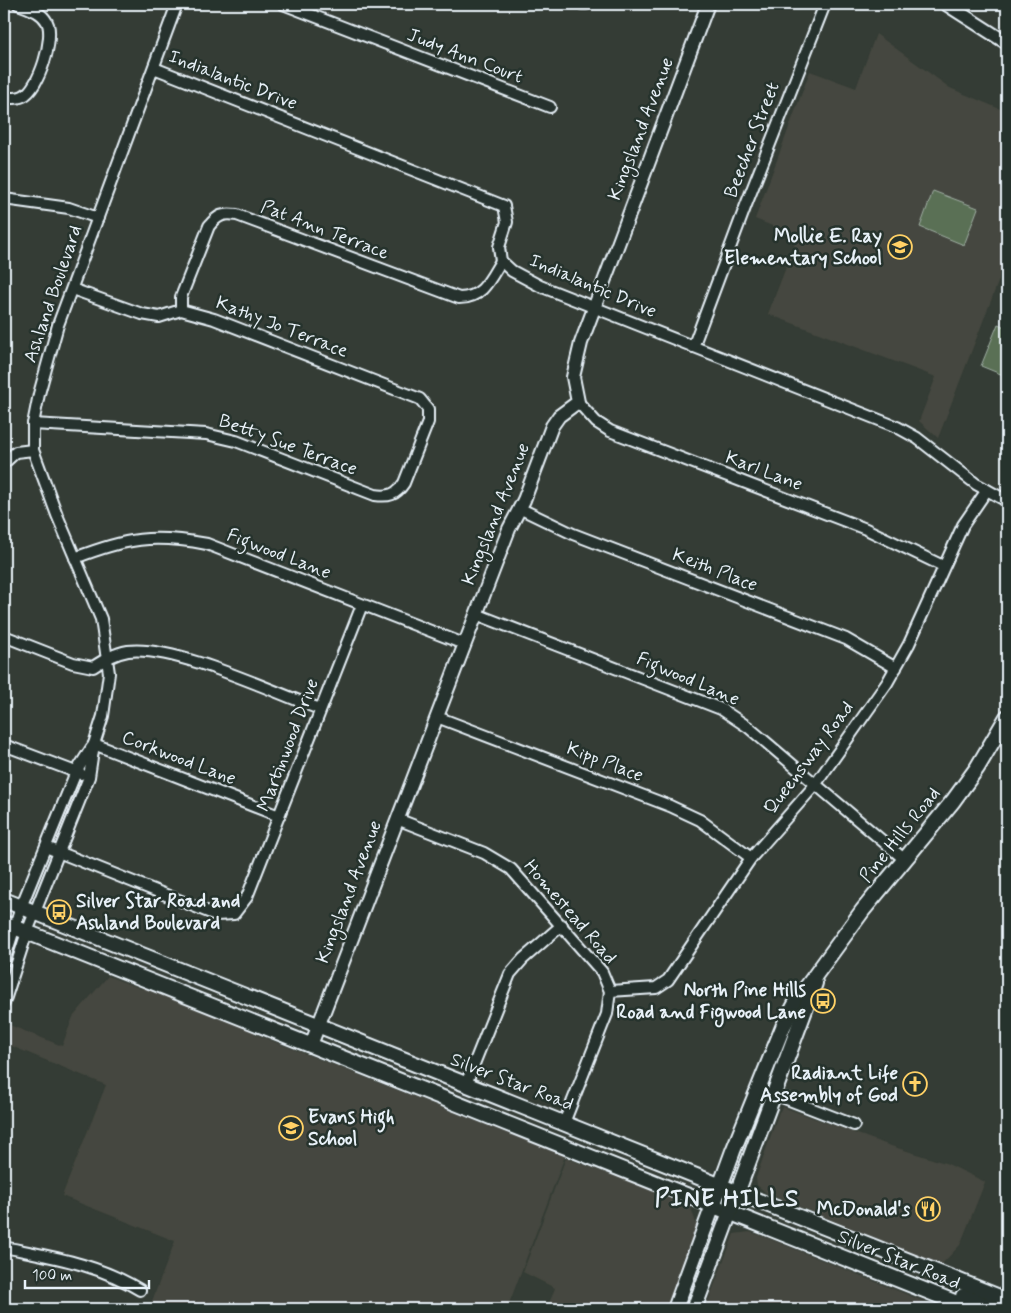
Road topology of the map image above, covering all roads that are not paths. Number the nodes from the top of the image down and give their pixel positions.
1 (18, 4) edge
2 (177, 4) edge
3 (284, 4) edge
4 (582, 4) edge
5 (586, 4) edge
6 (708, 4) edge
7 (826, 4) edge
8 (946, 4) edge
9 (1007, 43) edge
10 (154, 68) junction
11 (4, 98) edge
12 (550, 107) dead end
13 (4, 199) edge
14 (98, 218) junction
15 (501, 261) junction
16 (72, 289) junction
17 (593, 308) junction
18 (180, 310) junction
19 (693, 347) junction
20 (578, 402) junction
21 (33, 424) junction
22 (34, 450) junction
23 (416, 455) joint
24 (4, 463) edge
25 (987, 490) junction
26 (1007, 500) edge
27 (519, 508) junction
28 (75, 558) junction
29 (943, 566) junction
30 (362, 605) junction
31 (476, 614) junction
32 (4, 636) edge
33 (464, 644) junction
34 (108, 657) junction
35 (896, 668) junction
36 (320, 709) junction
37 (437, 717) junction
38 (1007, 718) edge
39 (94, 744) junction
40 (4, 745) edge
41 (76, 772) junction
42 (89, 777) junction
43 (815, 785) junction
44 (279, 816) junction
45 (397, 819) junction
46 (46, 847) junction
47 (60, 853) junction
48 (751, 858) junction
49 (905, 860) junction
50 (4, 900) edge
51 (21, 907) junction
52 (35, 913) junction
53 (9, 925) edge
54 (562, 925) junction
55 (28, 932) junction
56 (4, 961) edge
57 (818, 973) junction
58 (610, 991) junction
59 (4, 1003) edge
60 (318, 1025) junction
61 (311, 1045) junction
62 (466, 1084) junction
63 (774, 1094) junction
64 (564, 1123) junction
65 (854, 1125) dead end
66 (527, 1131) junction
67 (661, 1160) junction
68 (720, 1184) junction
69 (738, 1191) junction
70 (712, 1205) junction
71 (730, 1212) junction
72 (4, 1248) edge
73 (883, 1274) junction
74 (140, 1290) dead end
75 (1007, 1300) edge
76 (675, 1309) edge
77 (694, 1309) edge
78 (972, 1309) edge
79 (996, 1309) edge

1 - 11 street
2 - 10 street, Ashland Boulevard
3 - 12 street, Judy Ann Court
4 - 5 street
6 - 17 street, Kingsland Avenue
7 - 19 street, Beecher Street
8 - 9 street
10 - 14 street, Ashland Boulevard
10 - 15 street, Indialantic Drive
13 - 14 street
14 - 16 street, Ashland Boulevard
15 - 17 street, Indialantic Drive
15 - 18 street, Pat Ann Terrace
16 - 18 street
16 - 21 street, Ashland Boulevard
17 - 19 street, Indialantic Drive
17 - 20 street, Kingsland Avenue
18 - 23 street, Kathy Jo Terrace
19 - 25 street, Indialantic Drive
20 - 27 street, Kingsland Avenue
20 - 29 street, Karl Lane
21 - 22 street, Ashland Boulevard
21 - 23 street, Betty Sue Terrace
22 - 24 street
22 - 28 street, Ashland Boulevard
25 - 26 street, Indialantic Drive
25 - 29 street, Queensway Road
27 - 31 street, Kingsland Avenue
27 - 35 street, Keith Place
28 - 30 street, Figwood Lane
28 - 34 street, Ashland Boulevard
29 - 35 street, Queensway Road
30 - 33 street, Figwood Lane
30 - 36 street, Martinwood Drive
31 - 33 street, Kingsland Avenue
31 - 43 street, Figwood Lane
32 - 34 street
33 - 37 street, Kingsland Avenue
34 - 36 street
34 - 39 street, Ashland Boulevard
35 - 43 street, Queensway Road
36 - 44 street, Martinwood Drive
37 - 45 street, Kingsland Avenue
37 - 48 street, Kipp Place
38 - 49 main road, Pine Hills Road
39 - 41 street, Ashland Boulevard
39 - 42 street, Ashland Boulevard
39 - 44 street, Corkwood Lane
40 - 41 street
41 - 42 street
41 - 46 street, Ashland Boulevard
42 - 47 street, Ashland Boulevard
43 - 48 street, Queensway Road
43 - 49 street, Figwood Lane
44 - 47 street, Martinwood Drive
45 - 54 street, Homestead Road
45 - 60 street, Kingsland Avenue
46 - 47 street
46 - 51 street, Ashland Boulevard
47 - 52 street, Ashland Boulevard
48 - 58 street, Queensway Road
49 - 57 main road, Pine Hills Road
50 - 51 main road, Silver Star Road
51 - 52 main road, Silver Star Road
51 - 53 street, Ashland Boulevard
52 - 55 street, Ashland Boulevard
52 - 60 main road, Silver Star Road
53 - 55 main road, Silver Star Road
53 - 56 street, Ashland Boulevard
54 - 58 street, Homestead Road
54 - 62 street
55 - 59 street, Ashland Boulevard
55 - 61 main road, Silver Star Road
57 - 63 main road, Pine Hills Road
57 - 68 main road, Pine Hills Road
58 - 64 street, Homestead Road
60 - 61 street, Kingsland Avenue
60 - 62 main road, Silver Star Road
61 - 66 main road, Silver Star Road
62 - 64 main road, Silver Star Road
63 - 65 street
63 - 69 main road, Pine Hills Road
64 - 67 main road, Silver Star Road
66 - 67 main road
66 - 70 main road, Silver Star Road
67 - 68 main road, Silver Star Road
68 - 69 main road, Silver Star Road
68 - 70 main road, Pine Hills Road
69 - 71 main road, Pine Hills Road
69 - 75 main road, Silver Star Road
70 - 71 main road, Silver Star Road
70 - 76 main road, Pine Hills Road
71 - 73 main road, Silver Star Road
71 - 77 main road, Pine Hills Road
72 - 74 street
73 - 78 main road, Silver Star Road
73 - 79 main road

